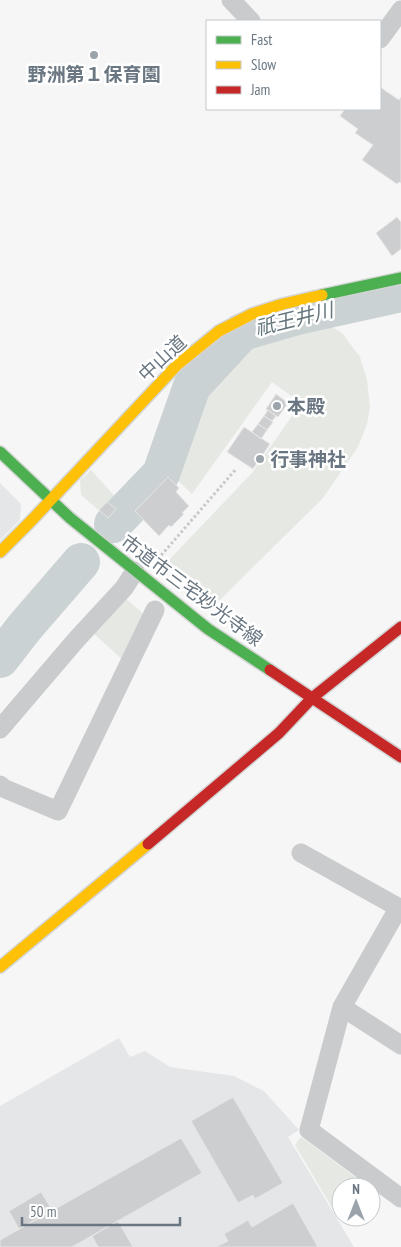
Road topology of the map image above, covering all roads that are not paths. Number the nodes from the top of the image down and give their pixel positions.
1 (231, 0) edge
2 (401, 10) edge
3 (250, 20) edge
4 (381, 38) edge
5 (401, 278) edge
6 (0, 452) edge
7 (51, 499) junction
8 (0, 552) edge
9 (135, 571) junction
10 (154, 610) dead end
11 (401, 628) edge
12 (312, 698) junction
13 (0, 729) edge
14 (401, 757) edge
15 (0, 785) edge
16 (301, 852) dead end
17 (400, 908) edge
18 (0, 967) edge
19 (342, 1007) junction
20 (401, 1045) edge
21 (401, 1198) edge

1 - 3 street
2 - 4 street
5 - 7 street, 中山道
6 - 7 street, 市道市三宅妙光寺線
7 - 8 street, 中山道
7 - 9 street, 市道市三宅妙光寺線
9 - 12 street, 市道市三宅妙光寺線
9 - 13 street
10 - 15 street
11 - 12 street
12 - 14 street, 市道市三宅妙光寺線
12 - 18 street
16 - 17 street
17 - 19 street
19 - 20 street
19 - 21 street

